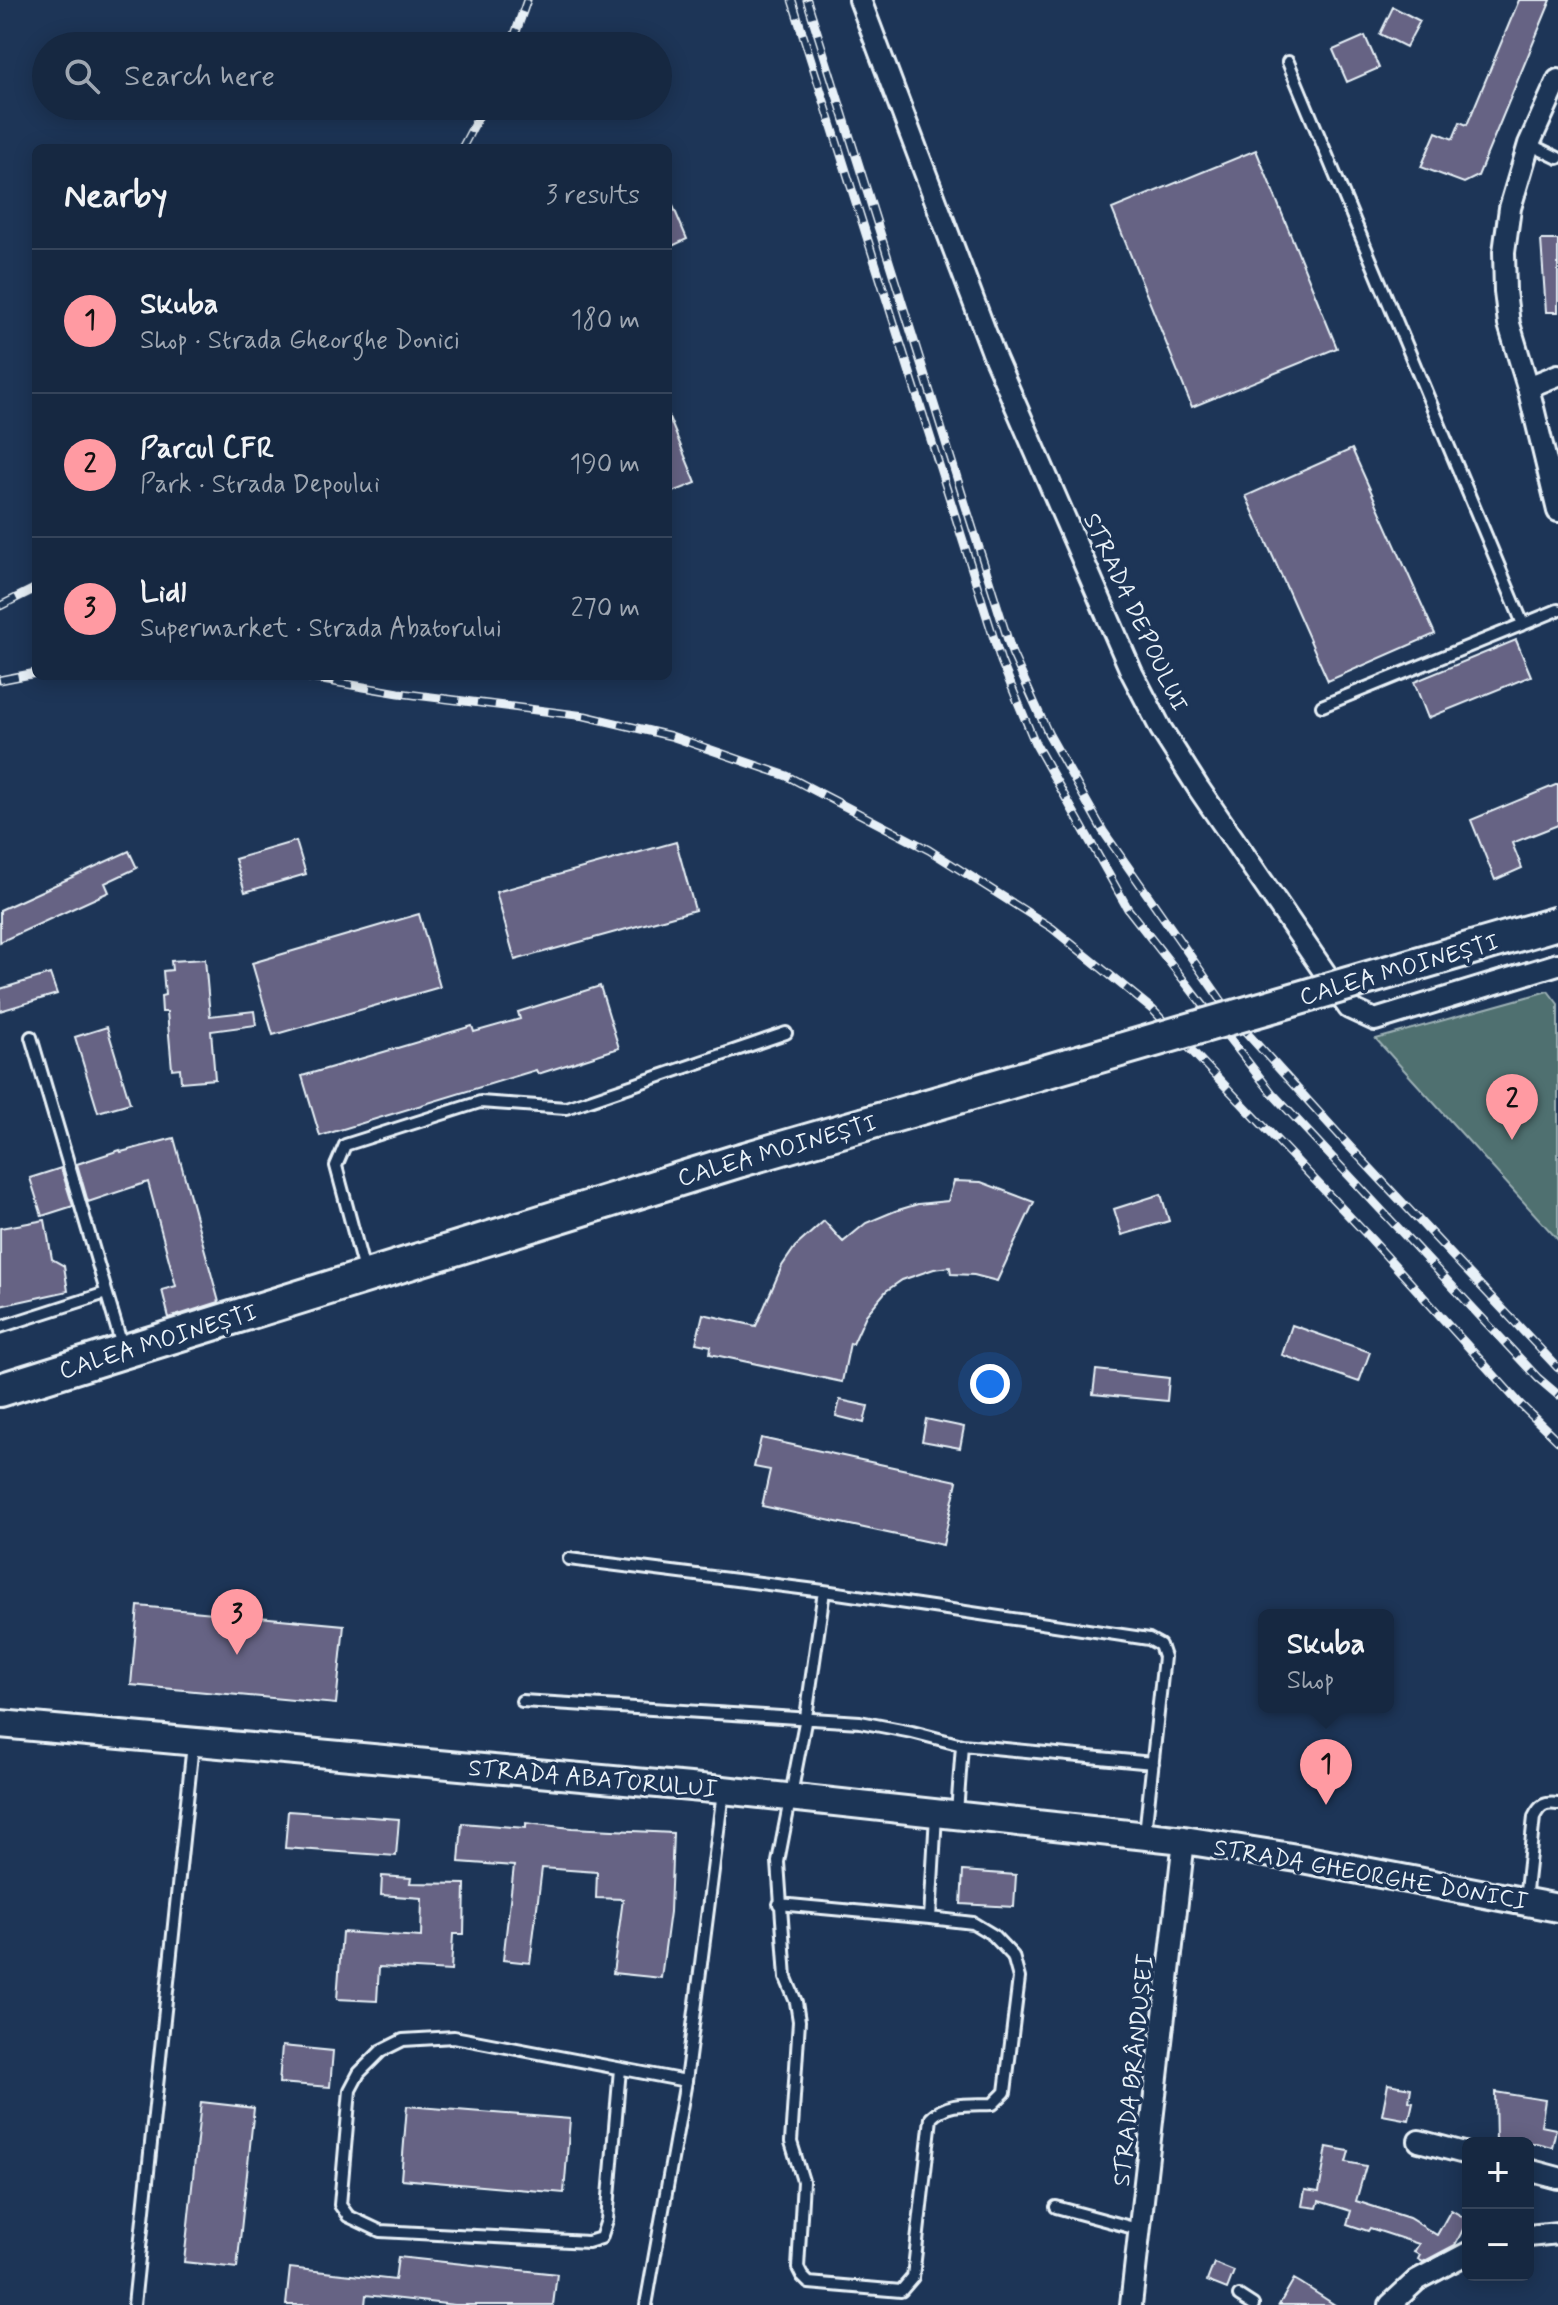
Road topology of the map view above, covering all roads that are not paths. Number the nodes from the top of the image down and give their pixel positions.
1 (860, 0) edge
2 (1288, 62) dead end
3 (1558, 80) edge
4 (1529, 144) junction
5 (1558, 158) edge
6 (1558, 375) edge
7 (1528, 387) junction
8 (1558, 511) edge
9 (1558, 610) edge
10 (1523, 624) junction
11 (1322, 706) dead end
12 (1558, 923) edge
13 (1558, 964) edge
14 (786, 1033) dead end
15 (31, 1037) dead end
16 (366, 1276) junction
17 (106, 1293) junction
18 (0, 1327) edge
19 (123, 1352) junction
20 (0, 1390) edge
21 (569, 1559) dead end
22 (824, 1591) junction
23 (522, 1701) dead end
24 (806, 1717) junction
25 (0, 1724) edge
26 (193, 1742) junction
27 (962, 1745) junction
28 (1153, 1763) junction
29 (723, 1790) junction
30 (789, 1798) junction
31 (1558, 1804) edge
32 (946, 1814) junction
33 (1144, 1836) junction
34 (1184, 1840) junction
35 (1525, 1902) junction
36 (779, 1904) junction
37 (1558, 1908) edge
38 (930, 1918) junction
39 (620, 2069) junction
40 (686, 2081) junction
41 (1419, 2141) dead end
42 (1462, 2152) edge
43 (1534, 2172) edge
44 (1558, 2178) edge
45 (1056, 2207) dead end
46 (1141, 2230) junction
47 (1558, 2233) edge
48 (1534, 2235) edge
49 (1462, 2256) edge
50 (1239, 2296) dead end
51 (134, 2305) edge
52 (646, 2305) edge
53 (1131, 2305) edge
54 (1253, 2305) edge
55 (1390, 2305) edge

1 - 13 street, STRADA DEPOULUI
2 - 10 lane
3 - 4 street
4 - 5 lane
4 - 7 street
6 - 7 street
7 - 8 street
9 - 10 lane
10 - 11 lane
12 - 16 main road, CALEA MOINEȘTI, bridge
14 - 16 lane
15 - 17 lane
16 - 19 main road, CALEA MOINEȘTI
17 - 18 lane
17 - 19 lane
19 - 20 main road, CALEA MOINEȘTI
21 - 22 lane
22 - 24 lane
22 - 28 lane
23 - 24 lane
24 - 27 lane
24 - 30 lane
25 - 26 street, STRADA ABATORULUI
26 - 29 street, STRADA ABATORULUI
26 - 51 lane
27 - 28 lane
27 - 32 lane
28 - 33 lane
29 - 30 street, STRADA ABATORULUI
29 - 40 lane
30 - 32 street, STRADA ABATORULUI
30 - 36 lane
31 - 35 lane
32 - 33 street, STRADA ABATORULUI
32 - 38 lane
33 - 34 street, STRADA ABATORULUI
34 - 35 street, STRADA GHEORGHE DONICI
34 - 46 street, STRADA BRÂNDUȘEI
35 - 37 street, STRADA GHEORGHE DONICI
36 - 38 lane
36 - 38 lane
39 - 39 lane
39 - 40 lane
40 - 52 lane
41 - 42 street
43 - 44 street
45 - 46 lane
46 - 53 street, STRADA BRÂNDUȘEI
47 - 48 street
49 - 55 street
50 - 54 lane

